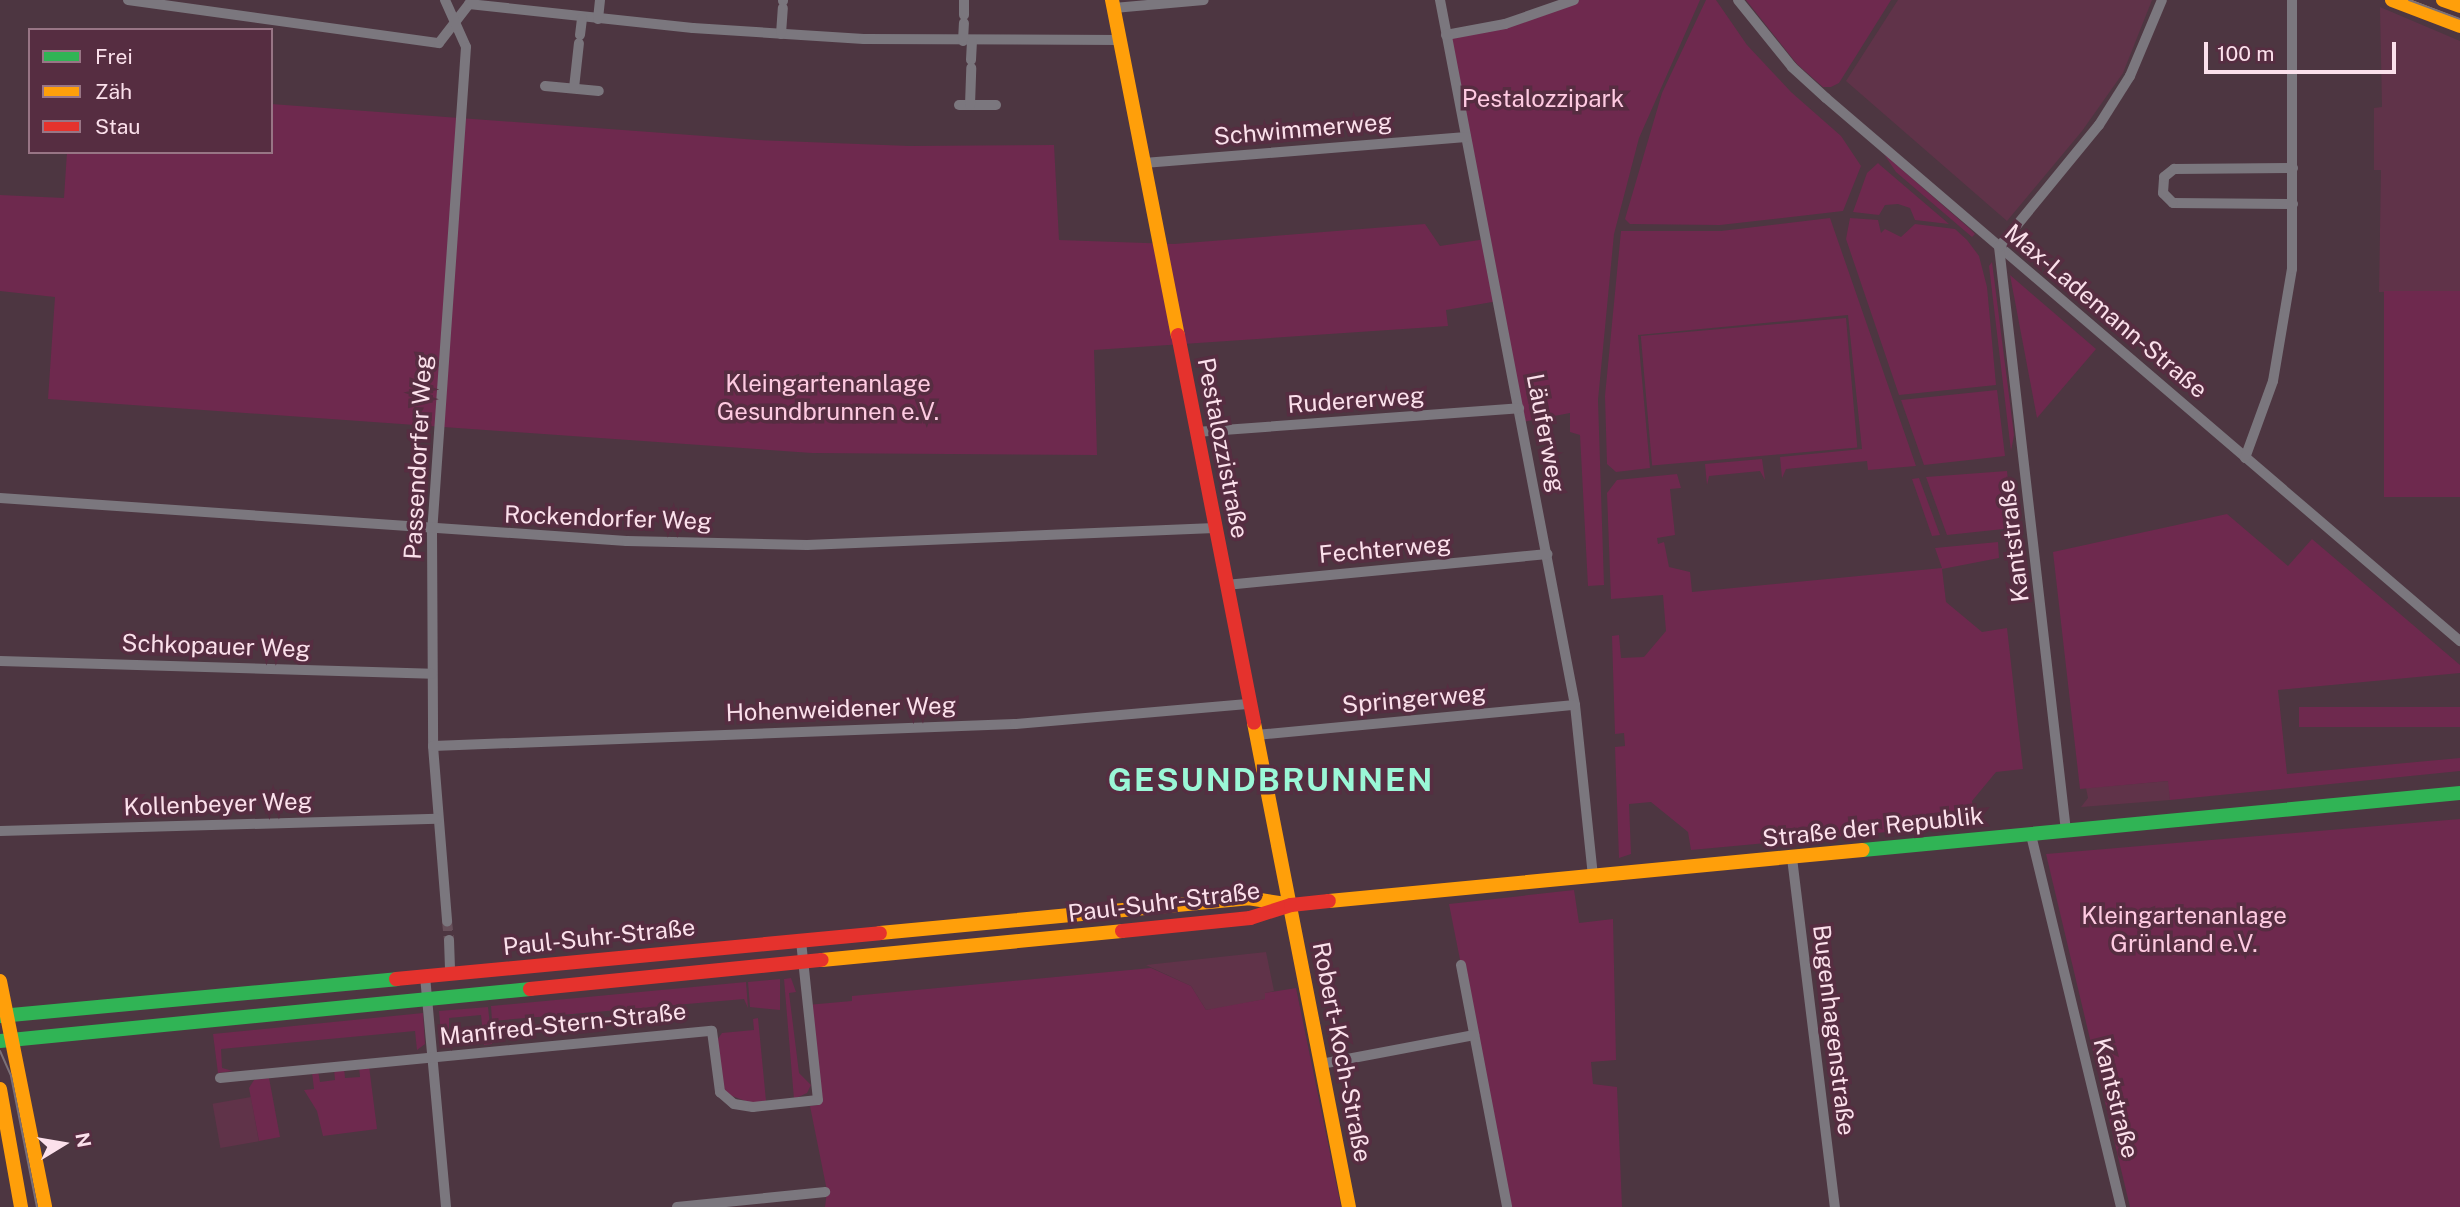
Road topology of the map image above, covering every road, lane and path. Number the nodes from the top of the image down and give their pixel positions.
1 (128, 0) edge
2 (445, 0) edge
3 (600, 0) edge
4 (964, 0) edge
5 (1204, 0) edge
6 (1440, 0) edge
7 (1574, 0) edge
8 (1738, 0) edge
9 (2162, 0) edge
10 (2292, 0) edge
11 (2392, 0) edge
12 (2443, 0) edge
13 (783, 3) edge
14 (1113, 4) edge
15 (2460, 6) edge
16 (582, 18) junction
17 (598, 19) junction
18 (455, 24) junction
19 (2460, 26) edge
20 (781, 34) junction
21 (1446, 35) junction
22 (1120, 40) junction
23 (968, 41) junction
24 (545, 86) dead end
25 (574, 89) junction
26 (598, 91) dead end
27 (996, 105) dead end
28 (1466, 137) junction
29 (1144, 163) junction
30 (2293, 168) junction
31 (2293, 204) junction
32 (1999, 247) junction
33 (1519, 408) junction
34 (1196, 432) junction
35 (2245, 458) junction
36 (0, 498) edge
37 (1215, 528) junction
38 (432, 531) junction
39 (1548, 554) junction
40 (1226, 585) junction
41 (2460, 641) edge
42 (0, 661) edge
43 (432, 674) junction
44 (1250, 704) junction
45 (1575, 705) junction
46 (1256, 735) junction
47 (433, 746) junction
48 (2460, 793) edge
49 (437, 819) junction
50 (0, 831) edge
51 (2066, 831) junction
52 (2031, 835) junction
53 (1792, 858) junction
54 (1593, 877) junction
55 (1291, 905) junction
56 (447, 921) tunnel mouth
57 (449, 940) tunnel mouth
58 (801, 940) junction
59 (803, 964) junction
60 (1461, 965) dead end
61 (450, 974) junction
62 (425, 976) junction
63 (0, 981) edge
64 (427, 997) junction
65 (3, 1016) edge
66 (1474, 1035) junction
67 (6, 1040) edge
68 (431, 1058) junction
69 (1321, 1064) junction
70 (220, 1079) dead end
71 (0, 1089) edge
72 (825, 1192) dead end
73 (728, 1205) edge
74 (21, 1207) edge
75 (45, 1207) edge
76 (446, 1207) edge
77 (677, 1207) edge
78 (1349, 1207) edge
79 (1507, 1207) edge
80 (1835, 1207) edge
81 (2122, 1207) edge

1 - 18 street
2 - 18 street, Passendorfer Weg
3 - 17 street
4 - 23 street
5 - 14 street
6 - 21 street, Läuferweg
7 - 21 street
8 - 32 street, Max-Lademann-Straße
9 - 32 street
10 - 30 street
11 - 19 street
12 - 15 street
13 - 20 street
14 - 22 street, Pestalozzistraße
16 - 17 street
16 - 18 street
16 - 25 street
17 - 20 street
18 - 38 street, Passendorfer Weg
20 - 23 street
21 - 28 street, Läuferweg
22 - 23 street
22 - 29 street, Pestalozzistraße
23 - 27 street
24 - 25 street
25 - 26 street
28 - 29 street, Schwimmerweg
28 - 33 street, Läuferweg
29 - 34 street, Pestalozzistraße
30 - 31 street
30 - 31 street
31 - 35 street
32 - 35 street, Max-Lademann-Straße
32 - 51 street, Kantstraße
33 - 34 street, Rudererweg
33 - 39 street, Läuferweg
34 - 37 street, Pestalozzistraße
35 - 41 street, Max-Lademann-Straße
36 - 38 street, Rockendorfer Weg
37 - 38 street, Rockendorfer Weg
37 - 40 street, Pestalozzistraße
38 - 43 street, Passendorfer Weg
39 - 40 street, Fechterweg
39 - 45 street, Läuferweg
40 - 44 street, Pestalozzistraße
42 - 43 street, Schkopauer Weg
43 - 47 street, Passendorfer Weg
44 - 46 street, Pestalozzistraße
44 - 47 street, Hohenweidener Weg
45 - 46 street, Springerweg
45 - 54 street, Läuferweg
46 - 55 street, Pestalozzistraße
47 - 49 street, Passendorfer Weg
48 - 51 street, Straße der Republik
49 - 50 street, Kollenbeyer Weg
49 - 56 street, Passendorfer Weg
51 - 52 street, Straße der Republik
52 - 53 street, Straße der Republik
52 - 81 street, Kantstraße
53 - 54 street, Straße der Republik
53 - 80 street, Bugenhagenstraße
54 - 55 street, Straße der Republik
55 - 58 street, Paul-Suhr-Straße
55 - 59 street, Paul-Suhr-Straße
55 - 69 street, Robert-Koch-Straße
57 - 61 street
58 - 59 street, Manfred-Stern-Straße
58 - 61 street, Paul-Suhr-Straße
59 - 64 street, Paul-Suhr-Straße
59 - 68 street, Manfred-Stern-Straße
60 - 66 street
61 - 62 street, Paul-Suhr-Straße
62 - 64 street
62 - 65 street, Paul-Suhr-Straße
63 - 65 street
64 - 67 street, Paul-Suhr-Straße
64 - 68 street
65 - 67 street
66 - 69 street
66 - 79 street
67 - 75 street
68 - 70 street, Manfred-Stern-Straße
68 - 76 street
69 - 78 street, Robert-Koch-Straße
71 - 74 street
72 - 73 street
73 - 77 street

